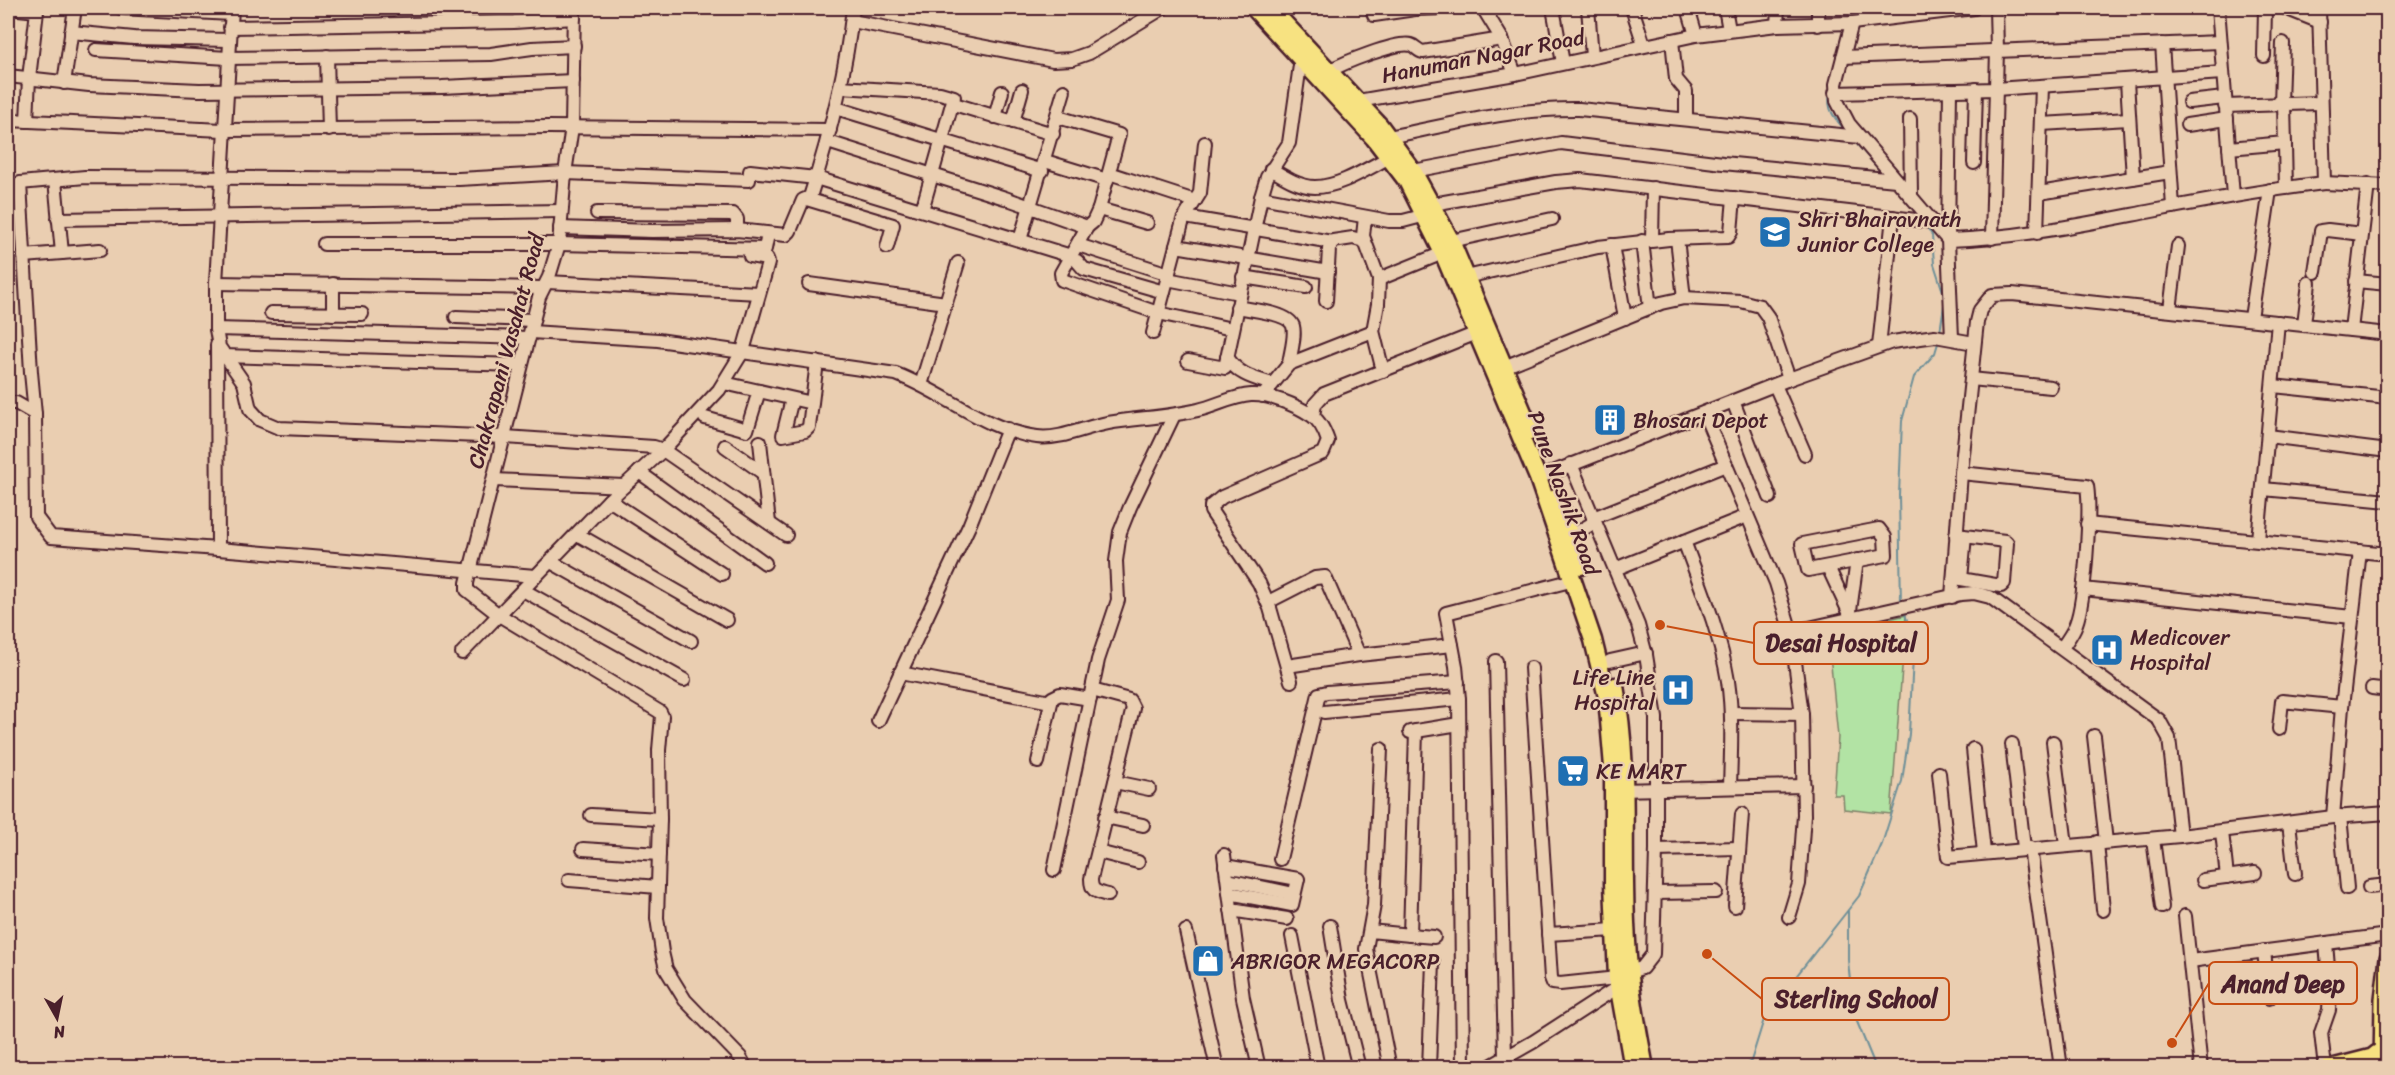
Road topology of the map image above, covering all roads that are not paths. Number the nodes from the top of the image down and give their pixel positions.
1 (9, 8) edge
2 (75, 8) edge
3 (121, 8) edge
4 (853, 8) edge
5 (1163, 8) edge
6 (1254, 8) edge
7 (1270, 8) edge
8 (1372, 8) edge
9 (1441, 8) edge
10 (1483, 8) edge
11 (1553, 8) edge
12 (1588, 8) edge
13 (1632, 8) edge
14 (1688, 8) edge
15 (1725, 8) edge
16 (1778, 8) edge
17 (1818, 8) edge
18 (1974, 8) edge
19 (1995, 8) edge
20 (2218, 8) edge
21 (2265, 8) edge
22 (2284, 8) edge
23 (2319, 8) edge
24 (38, 9) edge
25 (232, 10) edge
26 (574, 13) edge
27 (852, 21) junction
28 (2320, 22) junction
29 (1852, 23) junction
30 (1777, 25) junction
31 (1818, 25) junction
32 (1729, 30) junction
33 (71, 32) junction
34 (229, 34) junction
35 (1696, 35) junction
36 (1502, 39) junction
37 (1672, 40) junction
38 (2220, 42) junction
39 (2283, 43) dead end
40 (2162, 44) junction
41 (1644, 45) junction
42 (574, 46) junction
43 (96, 50) dead end
44 (1997, 50) junction
45 (327, 56) junction
46 (1592, 56) junction
47 (2264, 56) dead end
48 (1843, 57) junction
49 (228, 58) junction
50 (1301, 58) junction
51 (1563, 63) junction
52 (1329, 71) junction
53 (1515, 74) junction
54 (2222, 74) junction
55 (8, 76) edge
56 (29, 78) junction
57 (2164, 78) junction
58 (573, 81) junction
59 (2127, 81) junction
60 (64, 83) junction
61 (2042, 86) junction
62 (840, 87) junction
63 (226, 88) junction
64 (328, 88) junction
65 (1996, 88) junction
66 (1976, 89) junction
67 (1022, 90) dead end
68 (1950, 90) junction
69 (1064, 91) dead end
70 (1002, 92) dead end
71 (1835, 93) junction
72 (1358, 101) junction
73 (2189, 102) dead end
74 (2225, 102) junction
75 (2320, 103) junction
76 (954, 104) junction
77 (2283, 104) junction
78 (836, 108) junction
79 (995, 117) junction
80 (1058, 117) junction
81 (2129, 118) junction
82 (1686, 119) junction
83 (1910, 119) dead end
84 (2226, 119) junction
85 (8, 120) edge
86 (27, 121) junction
87 (1013, 122) junction
88 (2041, 124) junction
89 (2187, 125) dead end
90 (572, 127) junction
91 (329, 129) junction
92 (223, 130) junction
93 (1053, 134) junction
94 (829, 136) junction
95 (1389, 137) junction
96 (1858, 137) junction
97 (943, 140) junction
98 (1205, 143) dead end
99 (2285, 143) junction
100 (2229, 148) junction
101 (1389, 157) junction
102 (1974, 163) dead end
103 (1043, 166) junction
104 (1271, 169) junction
105 (1413, 171) junction
106 (2170, 172) junction
107 (565, 173) junction
108 (932, 176) junction
109 (1108, 177) junction
110 (221, 178) junction
111 (816, 178) junction
112 (2133, 178) junction
113 (55, 180) junction
114 (1896, 180) junction
115 (2324, 183) junction
116 (2368, 184) junction
117 (2388, 186) edge
118 (1653, 188) junction
119 (2286, 188) junction
120 (2270, 190) junction
121 (2039, 193) junction
122 (1911, 195) junction
123 (1261, 196) junction
124 (2233, 196) junction
125 (810, 197) junction
126 (1734, 198) junction
127 (1195, 201) junction
128 (1032, 207) junction
129 (2173, 207) junction
130 (1099, 208) junction
131 (922, 210) junction
132 (1430, 210) junction
133 (561, 211) junction
134 (597, 213) dead end
135 (219, 216) junction
136 (1185, 217) junction
137 (1365, 217) junction
138 (1893, 217) junction
139 (57, 219) junction
140 (1552, 219) dead end
141 (1933, 222) junction
142 (1147, 223) dead end
143 (1087, 227) junction
144 (560, 228) junction
145 (1254, 229) junction
146 (737, 230) junction
147 (2037, 233) junction
148 (768, 234) junction
149 (2362, 234) junction
150 (1992, 238) junction
151 (1677, 239) junction
152 (1020, 240) junction
153 (1948, 240) junction
154 (1364, 241) junction
155 (1647, 241) junction
156 (1332, 242) junction
157 (324, 244) dead end
158 (559, 244) junction
159 (1078, 245) junction
160 (1612, 245) junction
161 (1176, 246) junction
162 (2178, 246) dead end
163 (887, 247) dead end
164 (1447, 247) junction
165 (100, 250) dead end
166 (62, 253) junction
167 (24, 256) junction
168 (750, 256) dead end
169 (1074, 259) junction
170 (1246, 260) junction
171 (958, 263) dead end
172 (1328, 272) junction
173 (1168, 276) junction
174 (1466, 277) junction
175 (1243, 278) junction
176 (1379, 279) junction
177 (2356, 281) junction
178 (216, 283) junction
179 (333, 284) junction
180 (810, 284) dead end
181 (2388, 284) edge
182 (544, 285) junction
183 (1306, 287) dead end
184 (1164, 292) junction
185 (759, 293) junction
186 (1239, 293) junction
187 (1684, 298) junction
188 (1326, 301) dead end
189 (946, 303) junction
190 (1237, 308) junction
191 (1650, 308) junction
192 (2170, 310) junction
193 (271, 313) dead end
194 (1158, 313) junction
195 (333, 314) junction
196 (362, 314) dead end
197 (456, 317) dead end
198 (1625, 318) junction
199 (2251, 318) junction
200 (2278, 322) junction
201 (2304, 324) junction
202 (216, 329) junction
203 (1232, 329) junction
204 (531, 330) junction
205 (2350, 330) junction
206 (1373, 331) junction
207 (1153, 333) dead end
208 (1477, 333) junction
209 (2388, 334) edge
210 (1944, 337) junction
211 (1974, 343) junction
212 (1879, 346) junction
213 (743, 351) junction
214 (224, 356) junction
215 (1227, 357) junction
216 (1188, 361) dead end
217 (817, 362) junction
218 (1289, 364) junction
219 (521, 365) junction
220 (1504, 367) junction
221 (1383, 371) junction
222 (1789, 379) junction
223 (1971, 379) junction
224 (724, 383) junction
225 (1272, 384) junction
226 (921, 385) junction
227 (1775, 385) junction
228 (2273, 386) junction
229 (2050, 387) dead end
230 (759, 391) junction
231 (1263, 396) junction
232 (2388, 398) edge
233 (792, 399) junction
234 (1733, 401) junction
235 (8, 403) edge
236 (812, 404) junction
237 (1704, 413) junction
238 (35, 414) junction
239 (1174, 415) junction
240 (1312, 416) junction
241 (705, 418) dead end
242 (1008, 429) junction
243 (2268, 436) junction
244 (505, 437) junction
245 (760, 442) dead end
246 (725, 446) dead end
247 (663, 450) junction
248 (2388, 451) edge
249 (1804, 454) dead end
250 (1571, 464) junction
251 (1726, 465) junction
252 (639, 472) junction
253 (763, 473) junction
254 (1961, 473) junction
255 (1543, 476) junction
256 (494, 480) junction
257 (624, 486) junction
258 (2263, 489) junction
259 (1770, 497) dead end
260 (609, 500) junction
261 (2388, 501) edge
262 (1747, 516) junction
263 (1594, 520) junction
264 (770, 523) junction
265 (2087, 524) junction
266 (577, 534) junction
267 (786, 535) dead end
268 (1571, 536) junction
269 (1961, 536) junction
270 (2258, 540) junction
271 (1684, 541) junction
272 (218, 549) junction
273 (2360, 551) junction
274 (2388, 554) edge
275 (1857, 560) junction
276 (551, 561) junction
277 (765, 563) dead end
278 (1828, 567) junction
279 (1615, 569) junction
280 (471, 570) junction
281 (722, 573) dead end
282 (535, 576) junction
283 (1574, 580) junction
284 (2083, 589) junction
285 (523, 590) junction
286 (1952, 597) junction
287 (1268, 602) junction
288 (499, 615) junction
289 (1849, 616) junction
290 (2352, 616) junction
291 (727, 620) dead end
292 (1791, 632) junction
293 (691, 641) dead end
294 (1452, 645) junction
295 (2062, 648) junction
296 (462, 653) dead end
297 (1646, 653) junction
298 (1359, 655) junction
299 (1496, 661) dead end
300 (1610, 661) junction
301 (1287, 666) junction
302 (1532, 668) dead end
303 (900, 673) junction
304 (684, 680) dead end
305 (1291, 681) dead end
306 (1458, 682) junction
307 (2372, 688) dead end
308 (2388, 690) edge
309 (1091, 695) junction
310 (1459, 699) junction
311 (1051, 702) junction
312 (2342, 707) junction
313 (1324, 712) dead end
314 (1731, 713) junction
315 (1802, 714) junction
316 (878, 722) dead end
317 (1459, 724) junction
318 (2279, 729) dead end
319 (2094, 736) dead end
320 (2053, 742) dead end
321 (2012, 744) dead end
322 (1381, 749) dead end
323 (1973, 749) dead end
324 (1038, 762) dead end
325 (1939, 773) dead end
326 (1115, 782) junction
327 (1804, 786) junction
328 (1730, 787) junction
329 (1149, 789) dead end
330 (1656, 789) junction
331 (1620, 790) junction
332 (2388, 813) edge
333 (1742, 814) dead end
334 (591, 815) dead end
335 (1105, 817) junction
336 (2336, 817) junction
337 (660, 819) junction
338 (2289, 823) junction
339 (1143, 825) dead end
340 (2222, 832) junction
341 (2180, 836) junction
342 (2153, 839) junction
343 (2102, 842) junction
344 (2066, 845) junction
345 (1739, 848) junction
346 (2027, 848) junction
347 (583, 849) dead end
348 (1656, 850) junction
349 (1098, 852) junction
350 (1984, 852) junction
351 (659, 854) junction
352 (1280, 859) dead end
353 (1138, 862) dead end
354 (1054, 870) dead end
355 (2255, 873) dead end
356 (2295, 874) dead end
357 (2227, 877) junction
358 (569, 880) dead end
359 (2203, 880) dead end
360 (2388, 885) edge
361 (658, 887) junction
362 (1229, 887) junction
363 (2369, 887) dead end
364 (2347, 888) dead end
365 (1716, 892) dead end
366 (1655, 893) junction
367 (1108, 895) dead end
368 (1736, 906) dead end
369 (2162, 908) dead end
370 (1232, 910) junction
371 (2103, 910) dead end
372 (2185, 916) dead end
373 (1789, 917) dead end
374 (1287, 919) dead end
375 (1330, 926) dead end
376 (1615, 930) junction
377 (1186, 931) dead end
378 (1370, 931) junction
379 (1548, 934) junction
380 (1410, 935) junction
381 (2388, 935) edge
382 (1292, 936) dead end
383 (1434, 937) dead end
384 (2326, 943) junction
385 (2264, 951) junction
386 (2388, 958) edge
387 (2190, 961) junction
388 (1434, 962) dead end
389 (1621, 979) junction
390 (2269, 998) dead end
391 (1505, 1058) junction
392 (2382, 1059) edge
393 (746, 1068) edge
394 (1217, 1068) edge
395 (1259, 1068) edge
396 (1318, 1068) edge
397 (1359, 1068) edge
398 (1390, 1068) edge
399 (1429, 1068) edge
400 (1463, 1068) edge
401 (1487, 1068) edge
402 (1633, 1068) edge
403 (1645, 1068) edge
404 (2061, 1068) edge
405 (2201, 1068) edge
406 (2327, 1068) edge

1 - 24 street
2 - 33 street
3 - 25 street
4 - 27 street
5 - 27 street
6 - 50 highway, Pune Nashik Road
7 - 52 highway, Pune Nashik Road
8 - 9 street
10 - 36 street
11 - 51 street
12 - 46 street
13 - 41 street
14 - 35 street
15 - 32 street
16 - 30 street
17 - 31 street
18 - 29 street, Hanuman Nagar Road
19 - 44 street
20 - 38 street
21 - 47 street
22 - 28 street
23 - 28 street
24 - 56 street
25 - 34 street
26 - 34 street
26 - 42 street, Chakrapani Vasahat Road
27 - 62 street
28 - 75 street
29 - 31 street, Hanuman Nagar Road
29 - 48 street
30 - 31 street, Hanuman Nagar Road
30 - 32 street, Hanuman Nagar Road
32 - 35 street, Hanuman Nagar Road
33 - 34 street
33 - 60 street
34 - 49 street
35 - 37 street, Hanuman Nagar Road
36 - 52 street
36 - 53 street
37 - 41 street, Hanuman Nagar Road
37 - 82 street
38 - 40 street
38 - 54 street
39 - 77 street
40 - 44 street
40 - 57 street
41 - 46 street, Hanuman Nagar Road
42 - 45 street
42 - 58 street, Chakrapani Vasahat Road
43 - 49 street
44 - 48 street
44 - 65 street
45 - 49 street
45 - 64 street
46 - 51 street, Hanuman Nagar Road
48 - 71 street
49 - 63 street
50 - 101 highway, Pune Nashik Road
50 - 104 street
51 - 53 street, Hanuman Nagar Road
52 - 72 highway, Pune Nashik Road
53 - 72 street, Hanuman Nagar Road
54 - 57 street
54 - 74 street
55 - 56 street
56 - 60 street
56 - 86 street
57 - 59 street
57 - 106 street
58 - 64 street
58 - 90 street, Chakrapani Vasahat Road
59 - 61 street
59 - 81 street
60 - 63 street
61 - 65 street
61 - 88 street
62 - 76 street
62 - 78 street
63 - 64 street
63 - 92 street
64 - 91 street
65 - 66 street
65 - 150 street
66 - 68 street
66 - 102 street
67 - 87 street
68 - 71 street
68 - 153 street
69 - 80 street
70 - 79 street
71 - 96 street
72 - 95 highway, Pune Nashik Road
73 - 74 street
74 - 77 street
74 - 84 street
75 - 77 street
75 - 115 street
76 - 79 street
76 - 97 street
77 - 99 street
78 - 94 street
78 - 97 street
79 - 87 street
80 - 93 street
80 - 109 street
81 - 88 street
81 - 112 street
82 - 95 street
82 - 96 street
83 - 122 street
84 - 89 street
84 - 100 street
85 - 86 street
86 - 92 street
87 - 93 street
88 - 121 street
90 - 91 street
90 - 94 street
90 - 107 street, Chakrapani Vasahat Road
91 - 92 street
92 - 110 street
93 - 103 street
94 - 108 street
94 - 111 street
95 - 105 highway, Pune Nashik Road
96 - 114 street
97 - 103 street
97 - 108 street
98 - 127 street
99 - 100 street
99 - 119 street
100 - 124 street
101 - 104 street
101 - 132 highway, Pune Nashik Road
103 - 109 street
103 - 128 street
104 - 123 street
105 - 114 street
105 - 132 highway, Pune Nashik Road
106 - 112 street
106 - 129 street
107 - 110 street
107 - 111 street
107 - 133 street, Chakrapani Vasahat Road
108 - 128 street
108 - 131 street
109 - 127 street
109 - 130 street
110 - 113 street
110 - 135 street
111 - 125 street
111 - 131 street
112 - 121 street
113 - 139 street
113 - 167 street
114 - 122 street
115 - 116 street
115 - 119 street
116 - 117 street
116 - 149 street
118 - 126 street
118 - 132 street
118 - 155 street
119 - 120 street
120 - 124 street
120 - 199 street
121 - 147 street
122 - 141 street
123 - 137 street
123 - 145 street
124 - 129 street
125 - 148 street
125 - 163 street
126 - 138 street
126 - 151 street
127 - 136 street
128 - 143 street
128 - 152 street
129 - 147 street
130 - 142 street
130 - 143 street
131 - 152 street
132 - 137 street
132 - 164 highway, Pune Nashik Road
133 - 135 street
133 - 144 street, Chakrapani Vasahat Road
134 - 146 street
135 - 139 street
135 - 178 street
136 - 145 street
136 - 161 street
137 - 154 street
138 - 141 street
138 - 212 street
139 - 166 street
140 - 164 street
141 - 153 street
143 - 159 street
144 - 146 street
144 - 158 street, Chakrapani Vasahat Road
145 - 156 street
145 - 170 street
146 - 148 street
147 - 150 street
148 - 158 street
149 - 177 street
149 - 201 street
150 - 153 street
151 - 155 street
151 - 187 street
152 - 169 street
153 - 210 street
154 - 156 street
154 - 176 street
155 - 160 street
155 - 191 street
156 - 172 street
157 - 158 street
158 - 182 street, Chakrapani Vasahat Road
159 - 169 street
159 - 173 street
160 - 174 street
160 - 198 street
161 - 170 street
161 - 173 street
162 - 192 street
164 - 174 highway, Pune Nashik Road
164 - 176 street
164 - 208 highway, Pune Nashik Road
165 - 166 street
166 - 167 street
167 - 238 street
168 - 185 street
169 - 184 street
169 - 194 street
170 - 172 street
170 - 175 street
171 - 189 street
172 - 188 street
173 - 184 street
173 - 186 street
174 - 220 highway, Pune Nashik Road
175 - 183 street
175 - 186 street
176 - 206 street
177 - 181 street
177 - 205 street
178 - 179 street
178 - 202 street
179 - 182 street
179 - 195 street
180 - 189 street
182 - 185 street
182 - 204 street, Chakrapani Vasahat Road
184 - 194 street
185 - 213 street
186 - 190 street
187 - 191 street
187 - 222 street
189 - 226 street
190 - 203 street
190 - 218 street
191 - 198 street
192 - 199 street
192 - 211 street
193 - 195 street
194 - 203 street
194 - 207 street
195 - 196 street
197 - 204 street
198 - 220 street
199 - 200 street
200 - 201 street
200 - 228 street
201 - 205 street
202 - 204 street
202 - 214 street
202 - 272 street
203 - 215 street
204 - 213 street
204 - 219 street, Chakrapani Vasahat Road
205 - 209 street
206 - 218 street
206 - 221 street
208 - 221 street
208 - 255 highway, Pune Nashik Road
210 - 211 street
210 - 212 street
211 - 223 street
212 - 222 street
213 - 217 street
213 - 224 street
214 - 219 street
214 - 244 street
215 - 216 street
215 - 225 street
217 - 226 street
217 - 236 street
218 - 225 street
219 - 244 street, Chakrapani Vasahat Road
220 - 255 highway, Pune Nashik Road
221 - 240 street
222 - 227 street
223 - 229 street
223 - 254 street
224 - 230 street
224 - 247 street
225 - 231 street
226 - 242 street
227 - 234 street
227 - 249 street
228 - 232 street
228 - 243 street
230 - 233 street
230 - 241 street
231 - 239 street
231 - 240 street
233 - 236 street
233 - 236 street
234 - 237 street
234 - 259 street
235 - 238 street
237 - 250 street
237 - 251 street
238 - 272 street
239 - 242 street
239 - 309 street
240 - 287 street
242 - 303 street
243 - 248 street
243 - 258 street
244 - 247 street
244 - 256 street, Chakrapani Vasahat Road
245 - 253 street
246 - 253 street
247 - 252 street
247 - 264 street
250 - 255 street
250 - 263 street
251 - 262 street
251 - 263 street
252 - 257 street
252 - 277 street
253 - 264 street
254 - 265 street
254 - 269 street
255 - 268 highway, Pune Nashik Road
255 - 283 highway, Pune Nashik Road
256 - 257 street
256 - 280 street, Chakrapani Vasahat Road
257 - 260 street
258 - 261 street
258 - 270 street
260 - 266 street
260 - 281 street
262 - 271 street
262 - 292 street
263 - 268 street
263 - 279 street
264 - 267 street
265 - 270 street
265 - 284 street
266 - 276 street
266 - 291 street
268 - 300 highway, Pune Nashik Road
269 - 269 street
269 - 286 street
270 - 273 street
271 - 279 street
271 - 314 street
272 - 280 street
273 - 274 street
273 - 290 street
275 - 278 street
275 - 278 street
275 - 289 street
276 - 282 street
276 - 293 street
278 - 289 street
279 - 297 street
280 - 282 street
280 - 288 street, Chakrapani Vasahat Road
282 - 285 street
283 - 294 street
283 - 331 highway, Pune Nashik Road
284 - 290 street
284 - 295 street
285 - 288 street
285 - 304 street
286 - 289 street
286 - 295 street
287 - 298 street
287 - 301 street
288 - 296 street
288 - 337 street
289 - 292 street
290 - 312 street
292 - 315 street
294 - 298 street
294 - 306 street
295 - 341 street
297 - 300 street
297 - 330 street
298 - 301 street
299 - 391 street
300 - 331 highway, Pune Nashik Road
301 - 305 street
302 - 379 street
303 - 311 street
303 - 316 street
306 - 310 street
306 - 352 street
307 - 308 street
309 - 311 street
309 - 326 street
309 - 354 street
310 - 313 street
310 - 317 street
311 - 324 street
312 - 318 street
312 - 336 street
314 - 315 street
314 - 328 street
315 - 327 street
317 - 380 street
317 - 400 street
319 - 343 street
320 - 344 street
321 - 346 street
322 - 378 street
323 - 350 street
325 - 350 street
326 - 329 street
326 - 335 street
327 - 328 street
327 - 373 street
328 - 330 street
330 - 331 street
330 - 348 street
331 - 376 highway, Pune Nashik Road
331 - 389 highway, Pune Nashik Road
332 - 336 street
333 - 345 street
334 - 337 street
335 - 339 street
335 - 349 street
336 - 338 street
336 - 364 street
337 - 351 street
338 - 340 street
338 - 356 street
340 - 341 street
340 - 357 street
341 - 342 street
342 - 343 street
342 - 369 street
343 - 344 street
343 - 371 street
344 - 346 street
345 - 348 street
345 - 368 street
346 - 350 street
346 - 404 street
347 - 351 street
348 - 366 street
349 - 353 street
349 - 367 street
351 - 361 street
355 - 357 street
357 - 359 street
358 - 361 street
360 - 363 street
361 - 393 street
362 - 362 street
362 - 370 street
365 - 366 street
366 - 389 street
370 - 374 street
370 - 395 street
372 - 387 street
375 - 397 street
376 - 379 street
376 - 389 highway, Pune Nashik Road
377 - 394 street
378 - 380 street
378 - 398 street
379 - 389 street
380 - 383 street
381 - 384 street
382 - 396 street
384 - 385 street
384 - 406 street
385 - 387 street
385 - 390 street
386 - 392 main road
387 - 405 street
388 - 399 street
389 - 391 street
389 - 402 highway, Pune Nashik Road
389 - 403 highway, Pune Nashik Road
391 - 401 street
392 - 406 main road

